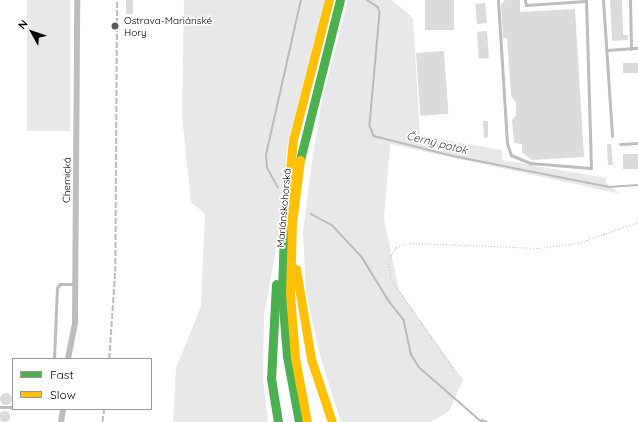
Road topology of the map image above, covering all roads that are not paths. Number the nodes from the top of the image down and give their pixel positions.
1 (77, 0) edge
2 (330, 0) edge
3 (340, 0) edge
4 (498, 0) edge
5 (525, 0) edge
6 (586, 0) edge
7 (603, 0) edge
8 (630, 0) edge
9 (638, 48) edge
10 (631, 49) junction
11 (606, 50) junction
12 (612, 136) dead end
13 (638, 143) edge
14 (620, 144) dead end
15 (292, 223) junction
16 (282, 243) junction
17 (75, 284) junction
18 (54, 358) edge
19 (68, 358) edge
20 (0, 407) edge
21 (12, 407) edge
22 (63, 410) edge
23 (61, 422) edge
24 (278, 422) edge
25 (299, 422) edge
26 (307, 422) edge
27 (332, 422) edge

1 - 17 street, Chemická
2 - 16 main road, Mariánskohorská
3 - 15 main road, Mariánskohorská
4 - 6 lane
5 - 6 lane
7 - 11 lane
8 - 10 lane
9 - 10 lane
10 - 11 lane
11 - 12 lane
13 - 14 lane
15 - 26 main road, Mariánskohorská
15 - 27 main road
16 - 24 main road
16 - 25 main road, Mariánskohorská
17 - 18 lane
17 - 19 street, Chemická
20 - 21 lane
22 - 23 street

